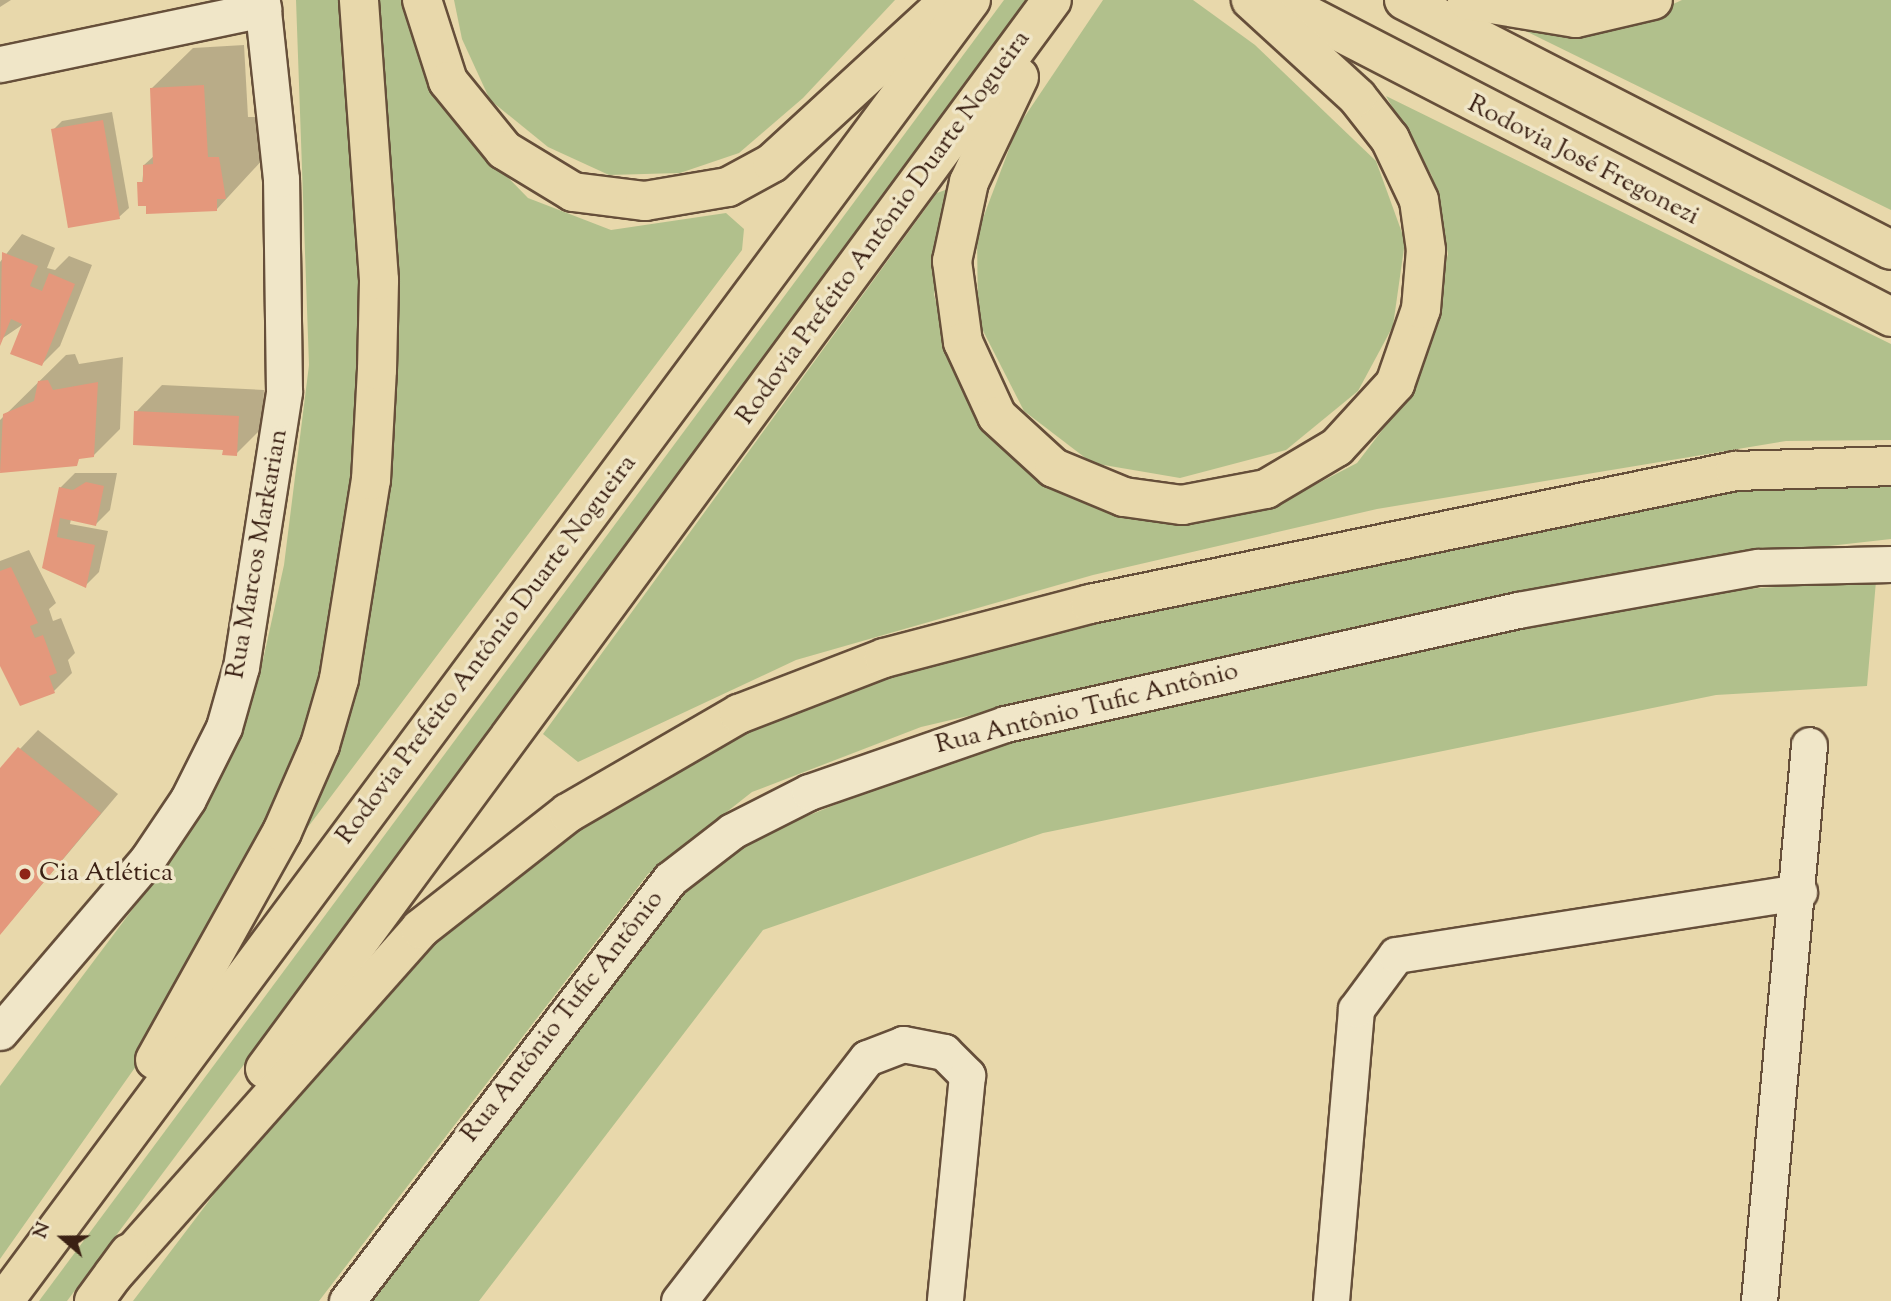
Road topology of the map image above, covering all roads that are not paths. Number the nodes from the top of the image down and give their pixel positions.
1 (359, 0) edge
2 (422, 0) edge
3 (948, 0) edge
4 (971, 0) edge
5 (1055, 0) edge
6 (1251, 0) edge
7 (1278, 0) edge
8 (1404, 0) edge
9 (1467, 0) edge
10 (1653, 0) edge
11 (263, 5) edge
12 (0, 64) edge
13 (1891, 250) edge
14 (1891, 317) edge
15 (1891, 466) edge
16 (1891, 564) edge
17 (1809, 745) dead end
18 (1799, 892) junction
19 (0, 1032) edge
20 (41, 1252) junction
21 (104, 1288) edge
22 (5, 1301) edge
23 (347, 1301) edge
24 (679, 1301) edge
25 (946, 1301) edge
26 (1331, 1301) edge
27 (1759, 1301) edge

1 - 20 highway
2 - 3 highway
4 - 20 highway, Rodovia Prefeito Antônio Duarte Nogueira
5 - 6 highway
5 - 21 highway, Rodovia Prefeito Antônio Duarte Nogueira
7 - 14 highway, Rodovia José Fregonezi
8 - 13 highway
9 - 10 highway
11 - 12 street
11 - 19 street, Rua Marcos Markarian
15 - 21 highway
16 - 23 street, Rua Antônio Tufic Antônio
17 - 18 street
18 - 26 street
18 - 27 street
20 - 22 highway, Rodovia Prefeito Antônio Duarte Nogueira
24 - 25 street

